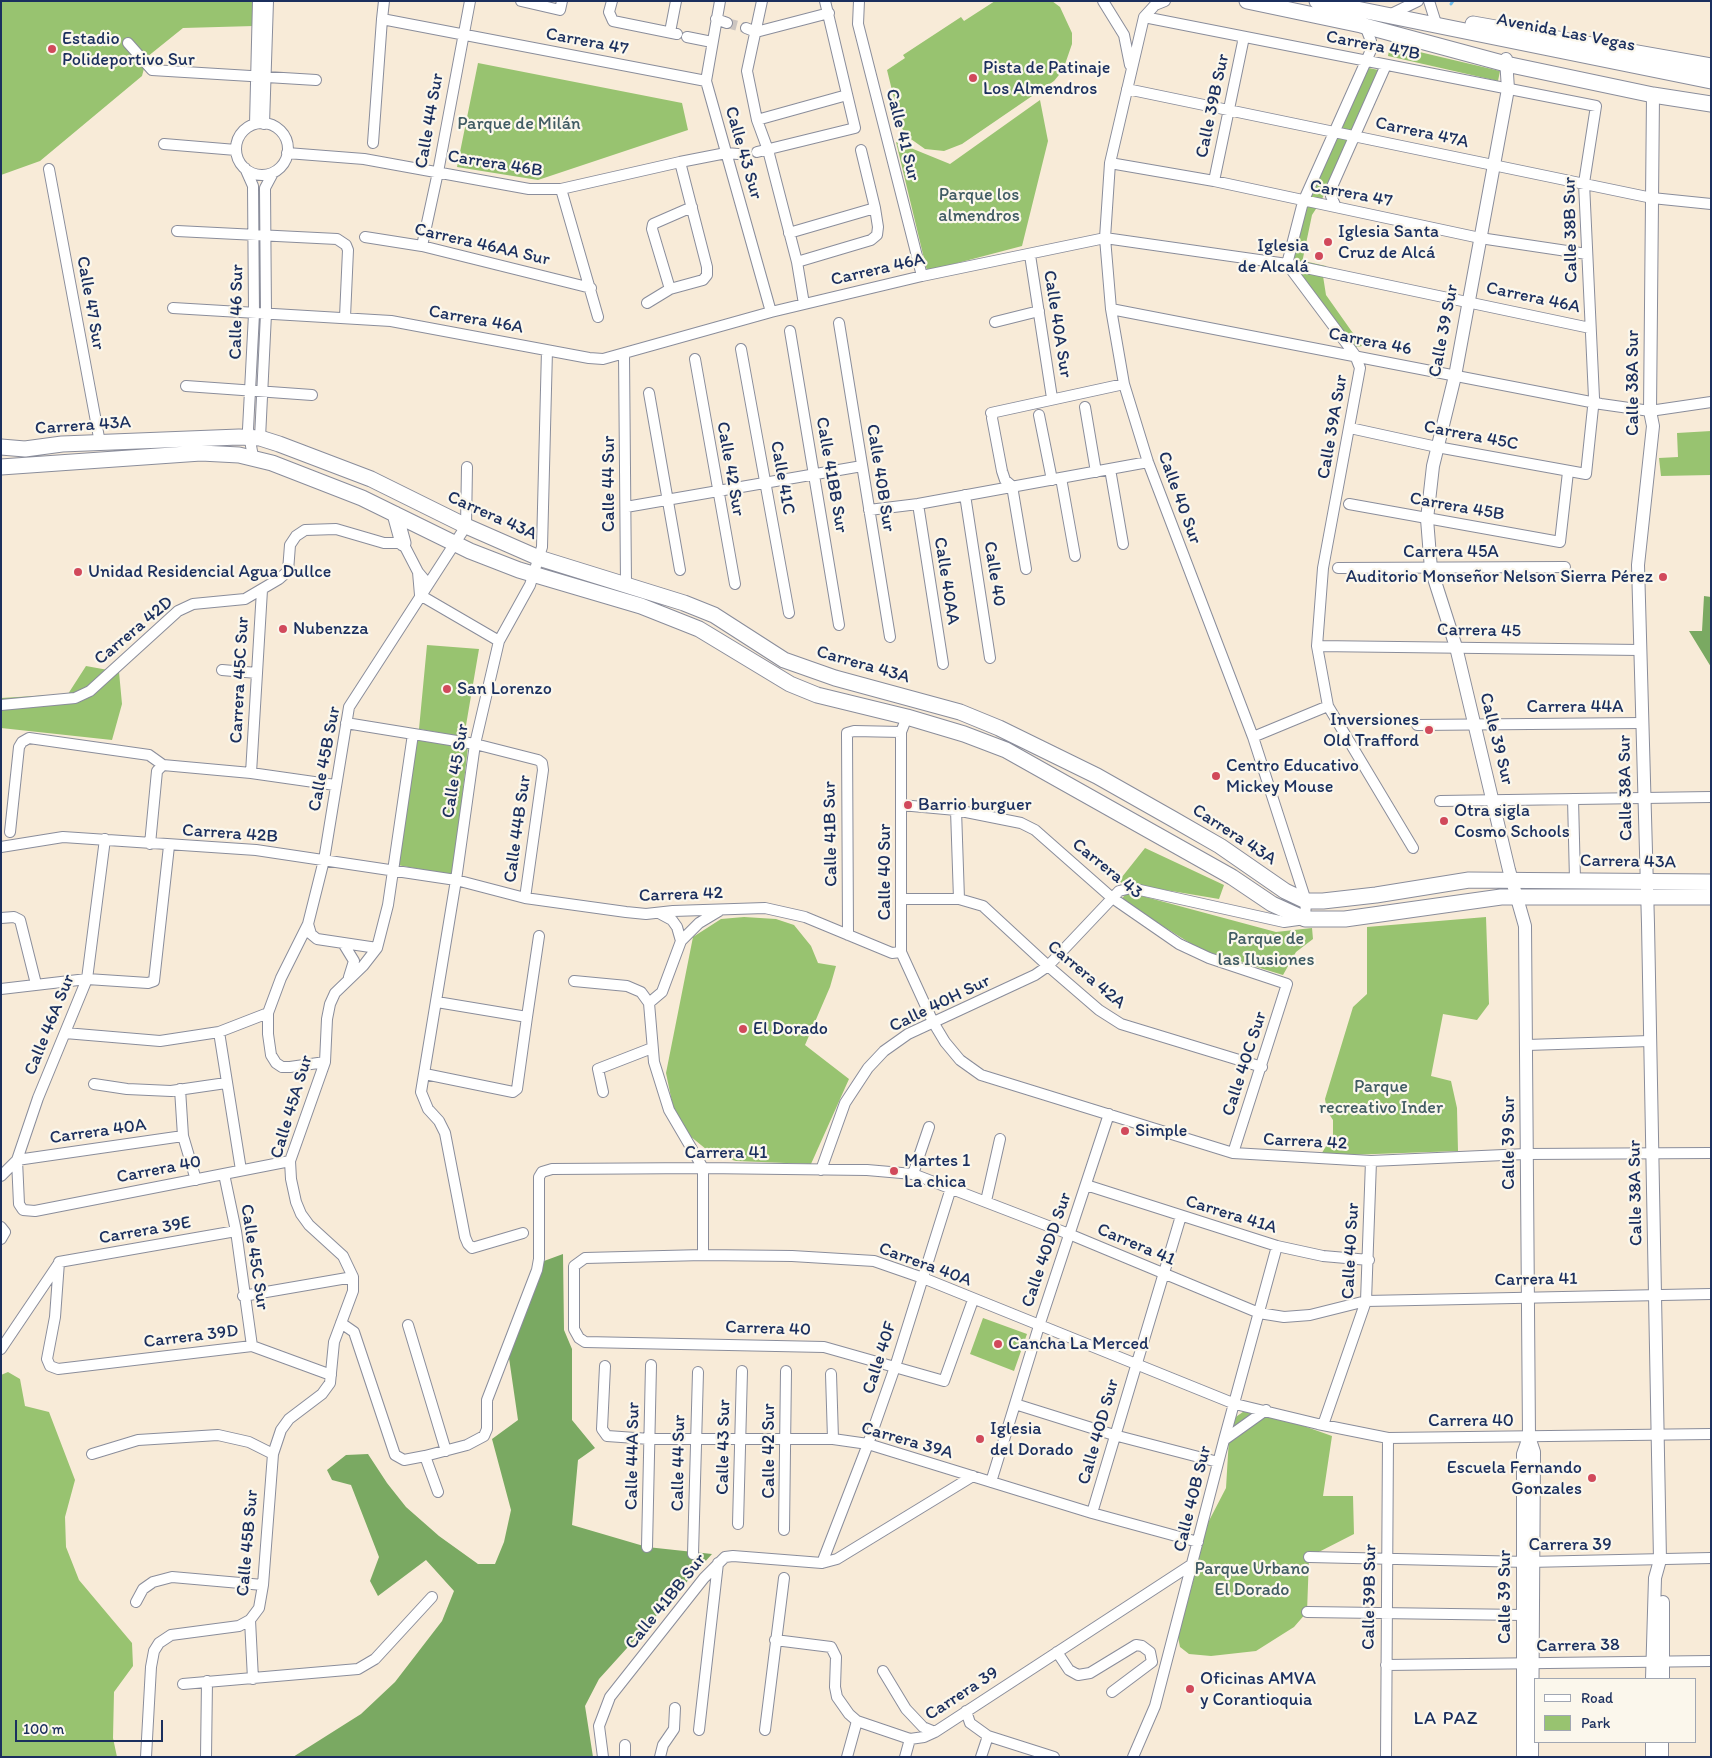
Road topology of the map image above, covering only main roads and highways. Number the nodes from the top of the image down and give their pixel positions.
1 (1247, 1) edge
2 (1317, 1) edge
3 (1432, 22) junction
4 (1413, 38) junction
5 (1506, 61) junction
6 (1711, 66) edge
7 (1701, 84) edge
8 (1711, 95) edge
9 (1711, 104) edge
10 (1, 447) edge
11 (1, 467) edge
12 (395, 514) junction
13 (403, 543) road end
14 (1711, 882) edge
15 (1711, 897) edge

1 - 4 main road, Avenida Las Vegas
2 - 3 main road, Avenida Las Vegas
3 - 4 main road
3 - 6 main road, Avenida Las Vegas
3 - 7 main road, Avenida Las Vegas
4 - 5 main road, Avenida Las Vegas
5 - 7 main road, Avenida Las Vegas
5 - 9 main road, Avenida Las Vegas
7 - 8 main road, Avenida Las Vegas
10 - 14 main road, Carrera 43A
11 - 12 main road, Carrera 43A
12 - 13 main road
12 - 15 main road, Carrera 43A

